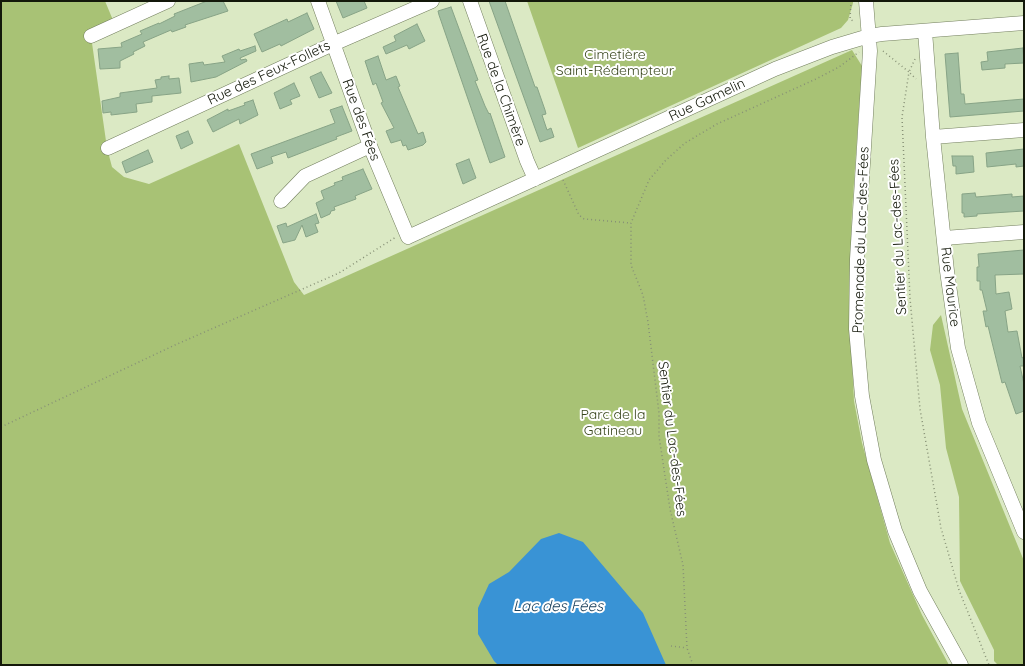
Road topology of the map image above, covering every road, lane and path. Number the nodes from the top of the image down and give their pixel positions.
1 (168, 1) edge
2 (318, 1) edge
3 (432, 1) edge
4 (470, 1) edge
5 (851, 1) edge
6 (866, 1) edge
7 (853, 21) dead end
8 (1024, 23) edge
9 (925, 31) junction
10 (91, 36) dead end
11 (869, 36) junction
12 (333, 44) junction
13 (883, 51) dead end
14 (859, 52) dead end
15 (1024, 130) edge
16 (933, 137) junction
17 (370, 146) junction
18 (108, 148) dead end
19 (558, 168) junction
20 (535, 179) junction
21 (281, 201) dead end
22 (630, 224) junction
23 (1024, 232) edge
24 (408, 237) junction
25 (944, 238) junction
26 (1, 427) edge
27 (1024, 532) edge
28 (671, 646) dead end
29 (687, 648) junction
30 (693, 665) edge
31 (961, 665) edge
32 (989, 665) edge

1 - 10 street
2 - 12 street, Rue des Fées
3 - 12 street, Rue des Feux-Follets
4 - 20 street, Rue de la Chimère
5 - 7 path
6 - 11 street, Promenade du Lac-des-Fées
8 - 9 street, Rue Gamelin
9 - 11 street, Rue Gamelin
9 - 16 street, Rue Maurice
11 - 19 street, Rue Gamelin
11 - 31 street, Promenade du Lac-des-Fées
12 - 17 street, Rue des Fées
12 - 18 street, Rue des Feux-Follets
13 - 32 path, Sentier du Lac-des-Fées
14 - 22 path, Sentier du Lac-des-Fées
15 - 16 street
16 - 25 street, Rue Maurice
17 - 21 street
17 - 24 street, Rue des Fées
19 - 20 street, Rue Gamelin
19 - 22 path
20 - 24 street, Rue Gamelin
22 - 29 path, Sentier du Lac-des-Fées
23 - 25 street
24 - 26 path
25 - 27 street, Rue Maurice
28 - 29 path
29 - 30 path, Sentier du Lac-des-Fées

